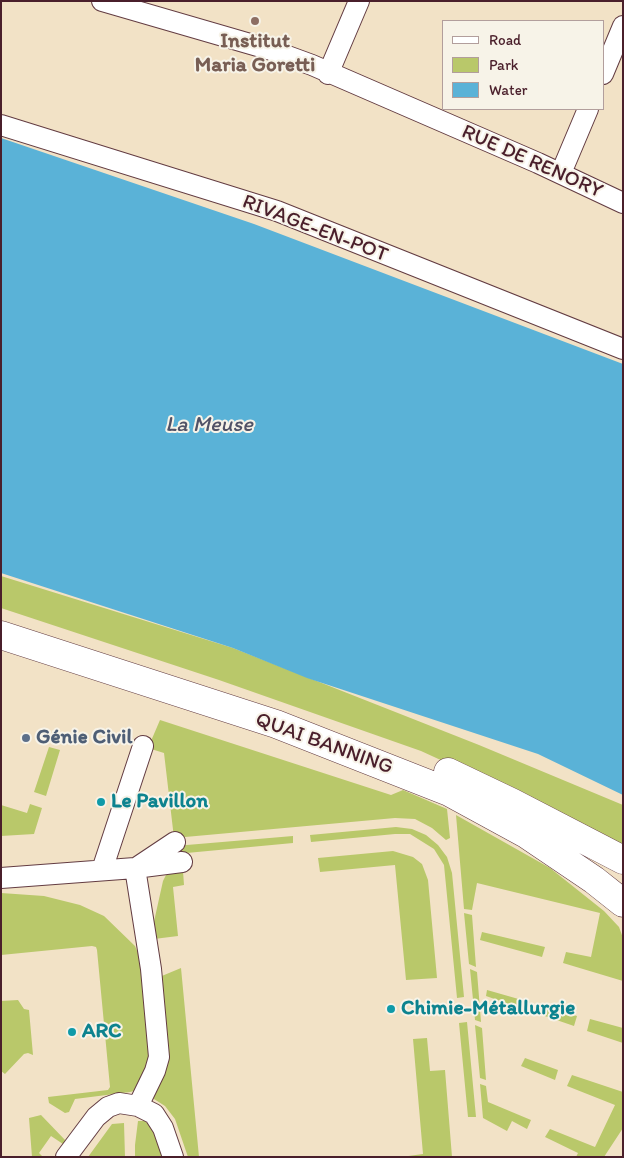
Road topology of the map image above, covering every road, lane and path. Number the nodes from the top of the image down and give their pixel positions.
1 (102, 1) edge
2 (359, 1) edge
3 (623, 26) edge
4 (604, 72) edge
5 (328, 74) junction
6 (588, 110) edge
7 (1, 125) edge
8 (561, 173) junction
9 (623, 203) edge
10 (623, 350) edge
11 (1, 617) edge
12 (1, 635) edge
13 (143, 746) dead end
14 (175, 842) dead end
15 (623, 860) edge
16 (182, 862) dead end
17 (135, 868) junction
18 (102, 870) junction
19 (1, 878) edge
20 (623, 903) edge
21 (138, 1106) junction
22 (66, 1157) edge
23 (173, 1157) edge

1 - 5 street, RUE DE RENORY
2 - 5 street
3 - 4 street
5 - 8 street, RUE DE RENORY
6 - 8 street
7 - 10 street, RIVAGE-EN-POT
8 - 9 street, RUE DE RENORY
11 - 15 main road, QUAI BANNING
12 - 20 main road, QUAI BANNING
13 - 18 street
14 - 17 street
16 - 17 street
17 - 18 street
17 - 21 street
18 - 19 street
21 - 22 street
21 - 23 street

